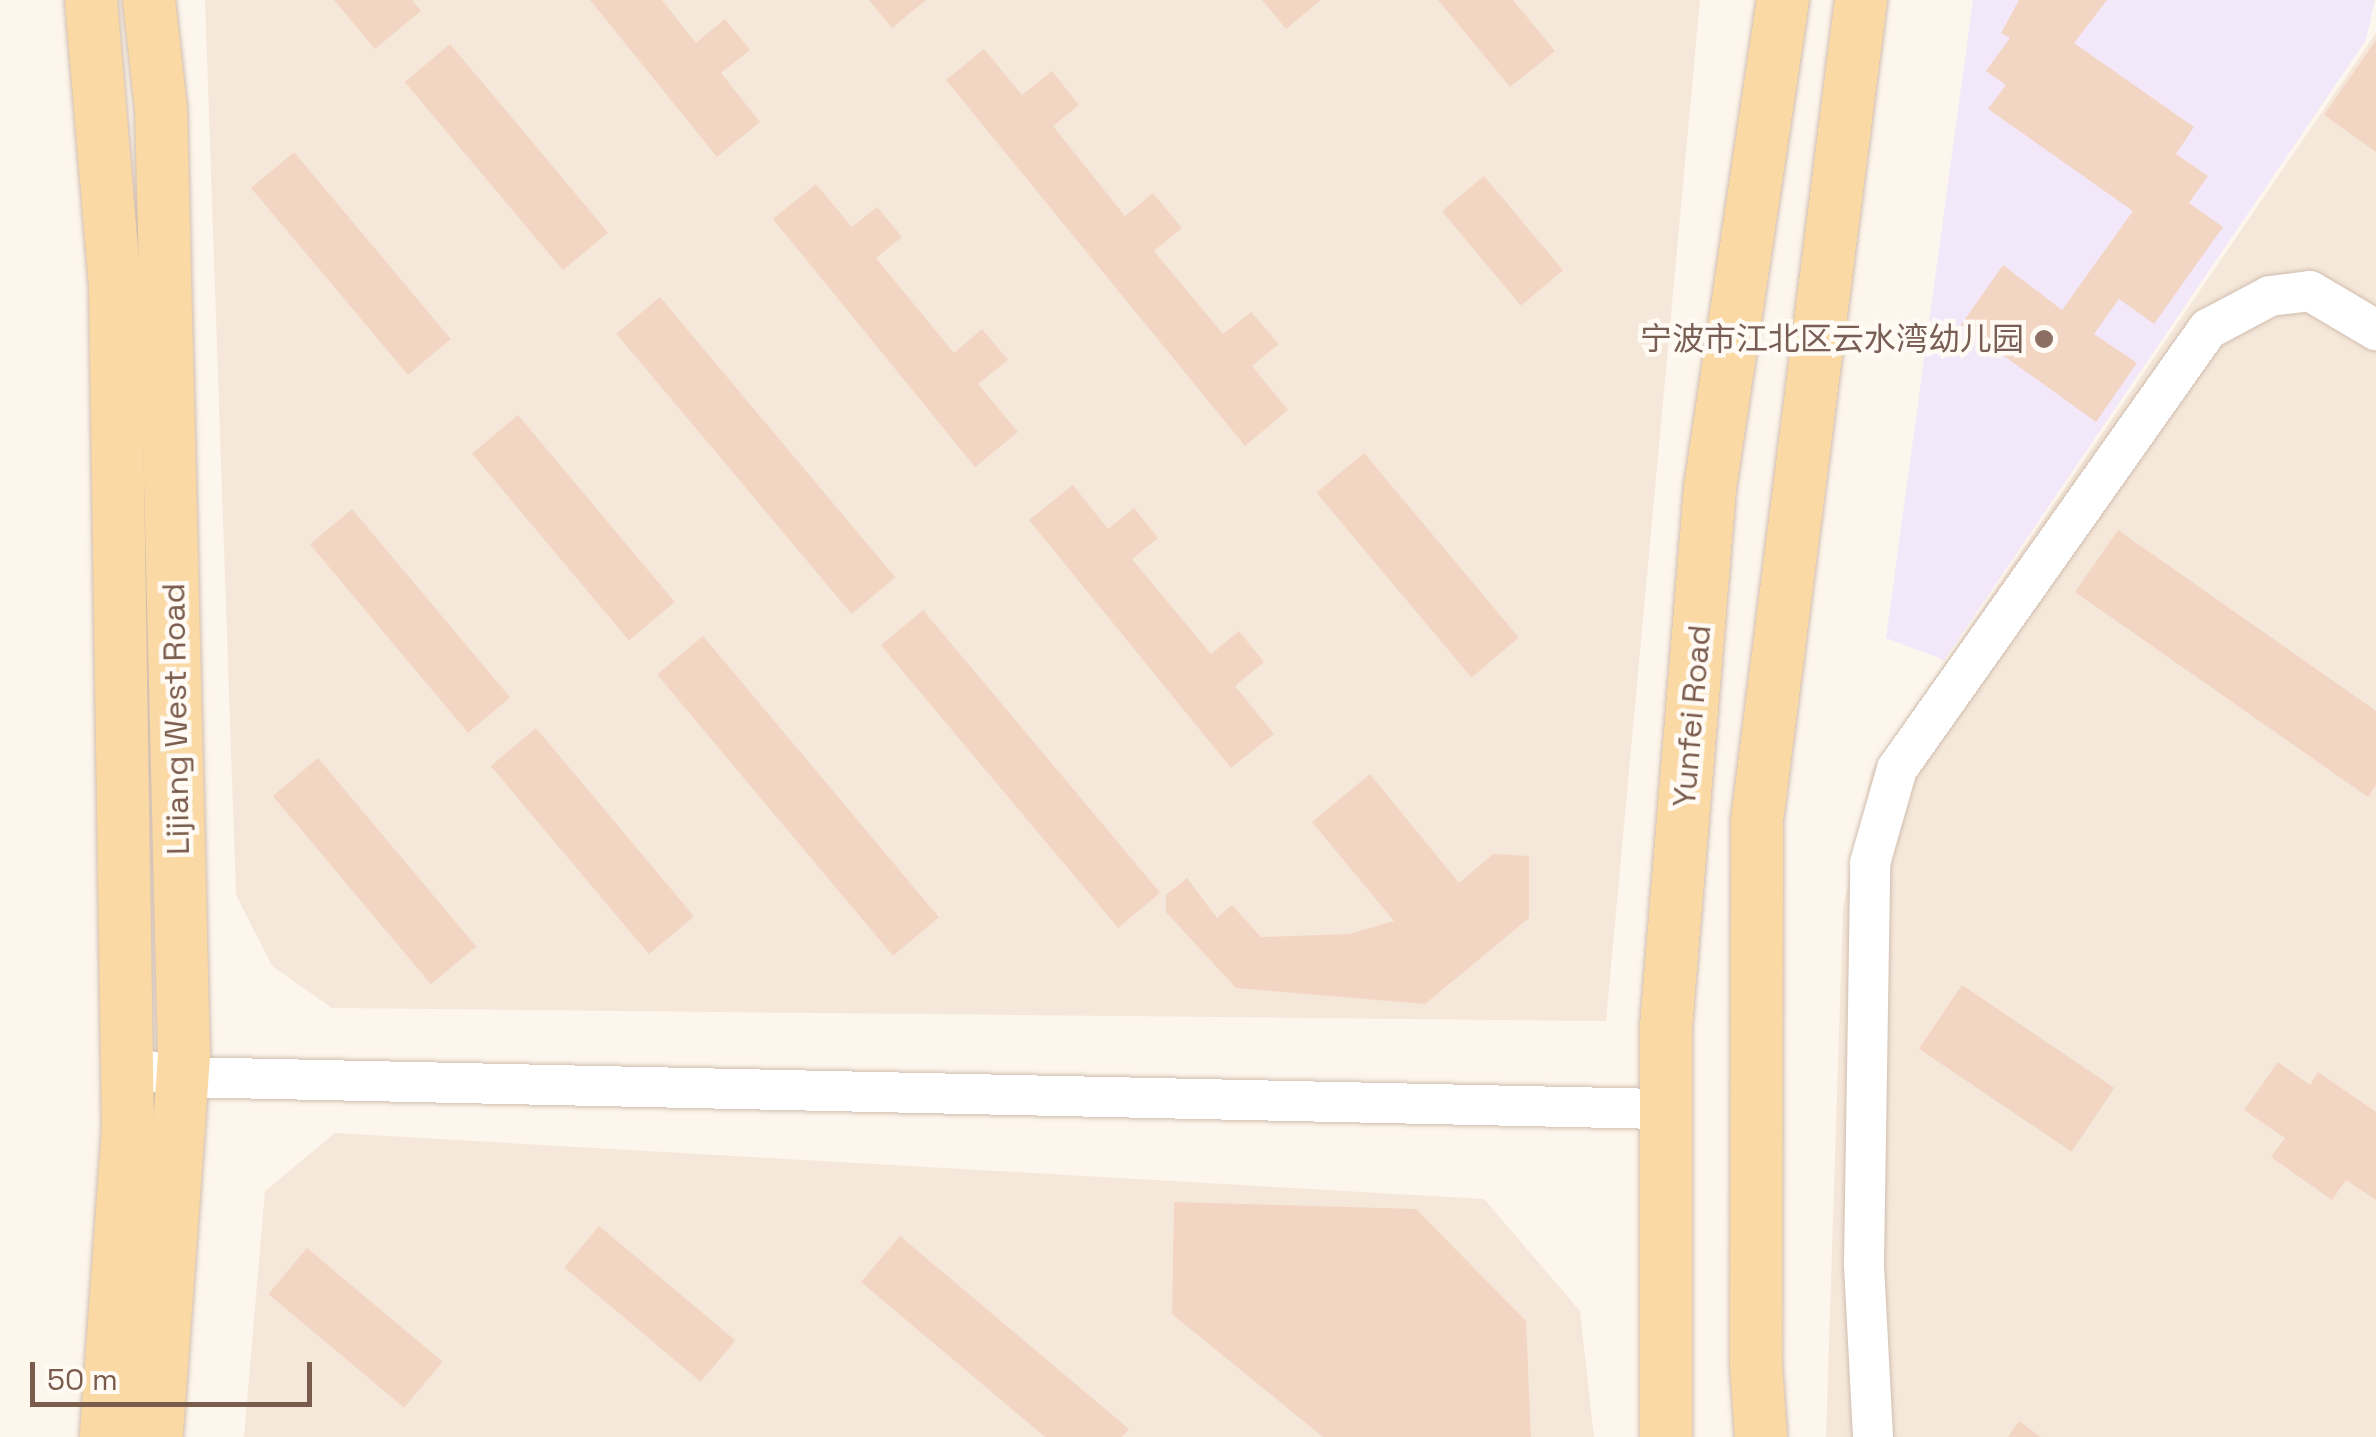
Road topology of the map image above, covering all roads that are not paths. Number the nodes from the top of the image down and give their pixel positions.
1 (91, 0) edge
2 (149, 0) edge
3 (1783, 0) edge
4 (1861, 0) edge
5 (2376, 330) edge
6 (127, 1067) junction
7 (182, 1076) junction
8 (1666, 1109) junction
9 (106, 1437) edge
10 (157, 1437) edge
11 (1666, 1437) edge
12 (1761, 1437) edge
13 (1873, 1437) edge

1 - 6 main road
2 - 7 main road, Lijiang West Road
3 - 8 main road, Yunfei Road
4 - 12 main road
5 - 13 street
6 - 7 street
6 - 9 main road
7 - 8 street
7 - 10 main road, Lijiang West Road
8 - 11 main road, Yunfei Road

